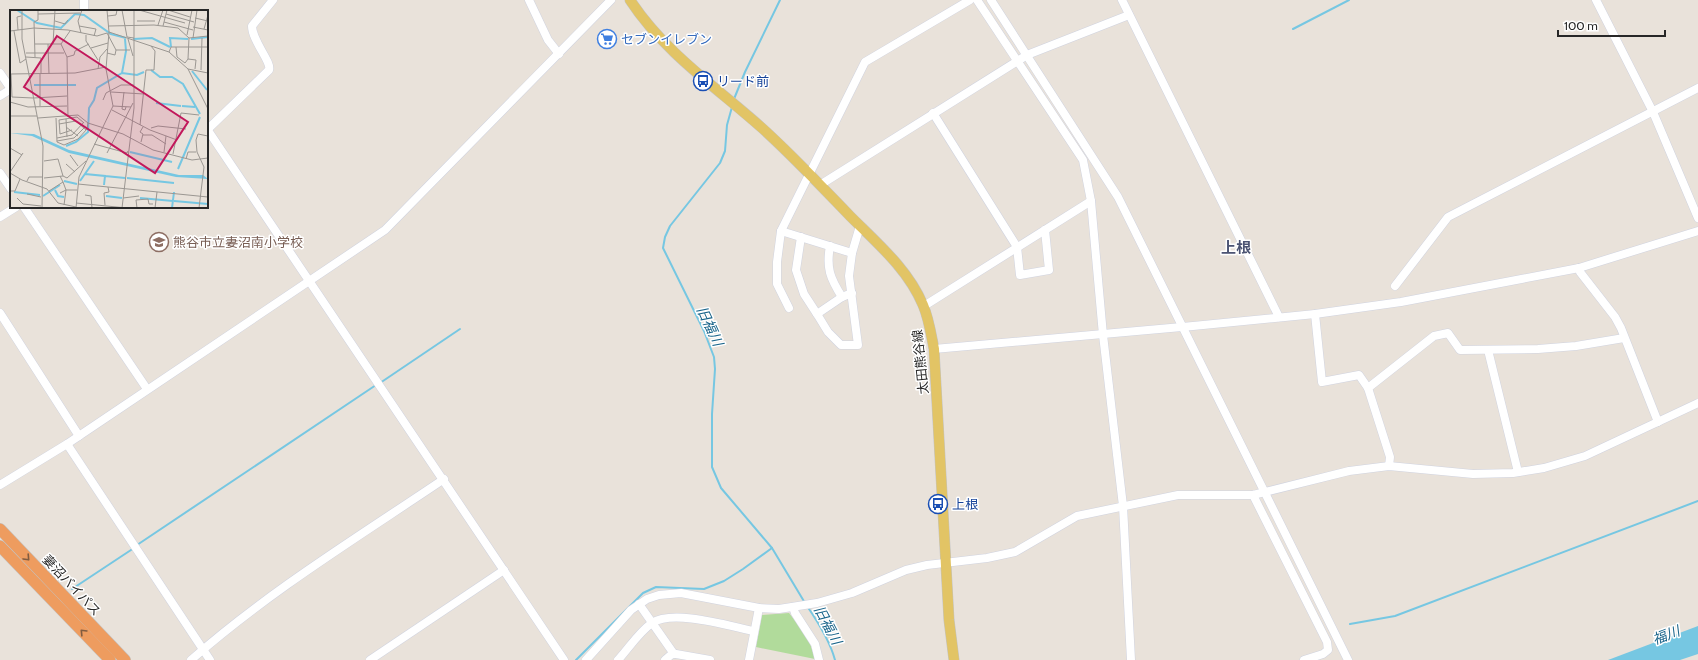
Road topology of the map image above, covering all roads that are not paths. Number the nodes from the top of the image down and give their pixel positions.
1 (273, 0) edge
2 (529, 0) edge
3 (611, 0) edge
4 (630, 0) edge
5 (970, 0) edge
6 (977, 0) edge
7 (991, 0) edge
8 (1122, 0) edge
9 (1596, 0) edge
10 (1129, 15) junction
11 (559, 54) junction
12 (1027, 55) junction
13 (1017, 62) junction
14 (0, 73) edge
15 (10, 88) edge
16 (1698, 88) edge
17 (10, 90) edge
18 (0, 96) edge
19 (1653, 112) junction
20 (933, 113) junction
21 (208, 128) edge
22 (208, 130) edge
23 (0, 173) edge
24 (809, 174) junction
25 (820, 185) junction
26 (10, 188) edge
27 (1091, 201) junction
28 (15, 208) edge
29 (25, 208) edge
30 (0, 218) edge
31 (1698, 218) edge
32 (860, 226) junction
33 (1045, 230) junction
34 (781, 231) junction
35 (1698, 231) edge
36 (801, 237) junction
37 (830, 246) junction
38 (1017, 247) junction
39 (852, 252) junction
40 (1579, 268) junction
41 (310, 281) junction
42 (1395, 286) dead end
43 (852, 293) junction
44 (842, 297) junction
45 (924, 306) junction
46 (789, 308) dead end
47 (0, 313) edge
48 (817, 314) junction
49 (1315, 314) junction
50 (1279, 317) junction
51 (1183, 327) junction
52 (1103, 334) junction
53 (1624, 338) junction
54 (934, 349) junction
55 (1488, 350) junction
56 (1368, 388) junction
57 (147, 389) junction
58 (1698, 403) edge
59 (1658, 422) junction
60 (78, 436) junction
61 (67, 444) junction
62 (1389, 466) junction
63 (1518, 472) junction
64 (444, 479) junction
65 (0, 485) edge
66 (1264, 491) junction
67 (1254, 495) junction
68 (1123, 506) junction
69 (0, 529) edge
70 (0, 546) edge
71 (946, 563) junction
72 (504, 570) junction
73 (639, 604) junction
74 (795, 607) junction
75 (759, 608) junction
76 (652, 623) junction
77 (754, 631) junction
78 (203, 649) junction
79 (674, 654) junction
80 (110, 660) edge
81 (125, 660) edge
82 (191, 660) edge
83 (210, 660) edge
84 (370, 660) edge
85 (564, 660) edge
86 (586, 660) edge
87 (618, 660) edge
88 (665, 660) edge
89 (710, 660) edge
90 (749, 660) edge
91 (820, 660) edge
92 (954, 660) edge
93 (1131, 660) edge
94 (1304, 660) edge
95 (1348, 660) edge

1 - 21 street
2 - 11 street
3 - 11 street
4 - 24 main road, 太田熊谷線
5 - 24 street
6 - 13 street
7 - 12 street
8 - 10 street
9 - 19 street
10 - 12 street
10 - 50 street
11 - 41 street
12 - 13 street
12 - 51 street
13 - 20 street
13 - 27 street
14 - 15 street
16 - 19 street
17 - 18 street
19 - 31 street
19 - 42 street
20 - 25 street
20 - 38 street
22 - 41 street
23 - 26 street
24 - 25 main road, 太田熊谷線
24 - 34 street
25 - 32 main road, 太田熊谷線
27 - 33 street
27 - 52 street
28 - 30 street
29 - 57 street
32 - 39 street
32 - 45 main road, 太田熊谷線
33 - 38 street
33 - 38 street
34 - 36 street
34 - 46 street
35 - 40 street
36 - 37 street
36 - 48 street
37 - 39 street
37 - 44 street
38 - 45 street
39 - 43 street
40 - 49 street
40 - 53 street
41 - 57 street
41 - 64 street
43 - 44 street
43 - 48 street
44 - 48 street
45 - 54 main road, 太田熊谷線
47 - 60 street
49 - 50 street
49 - 56 street
50 - 51 street
51 - 52 street
51 - 66 street
52 - 54 street
52 - 68 street
53 - 55 street
53 - 59 street
54 - 71 main road, 太田熊谷線
55 - 56 street
55 - 63 street
56 - 62 street
57 - 60 street
58 - 59 street
59 - 63 street
60 - 61 street
61 - 65 street
61 - 78 street
62 - 63 street
62 - 66 street
64 - 72 street
64 - 78 street
66 - 67 street
66 - 95 street
67 - 68 street
67 - 94 street
68 - 71 street
68 - 93 street
69 -> 81 highway, 妻沼バイパス
80 -> 70 highway, 妻沼バイパス
71 - 74 street
71 - 92 main road, 太田熊谷線
72 - 84 street
72 - 85 street
73 - 75 street
73 - 76 street
73 - 86 street
74 - 75 street
74 - 91 street
75 - 77 street
76 - 77 street
76 - 79 street
76 - 87 street
77 - 90 street
78 - 82 street
78 - 83 street
79 - 88 street
79 - 89 street

